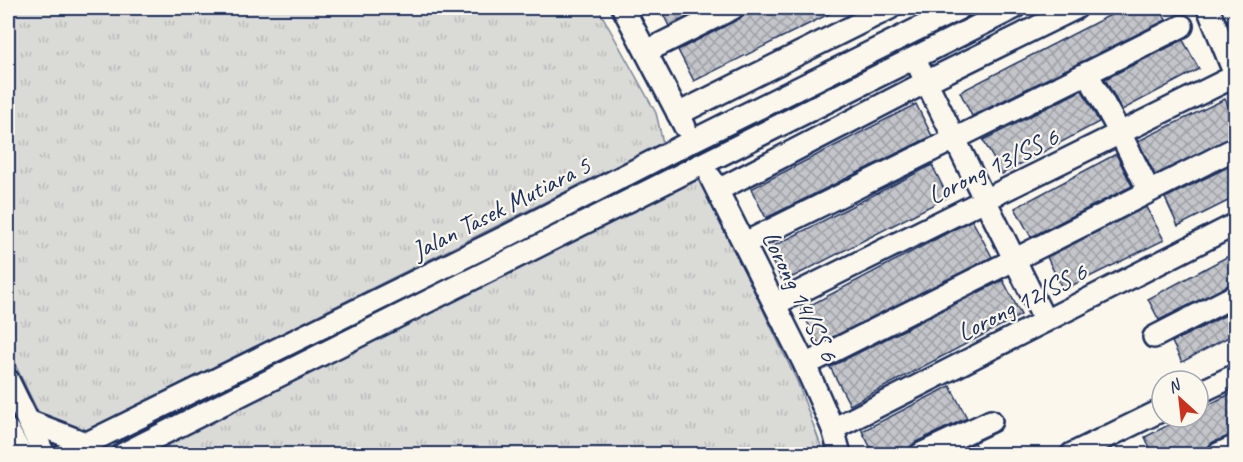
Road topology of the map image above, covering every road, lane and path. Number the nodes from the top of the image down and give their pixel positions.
1 (623, 8) edge
2 (733, 8) edge
3 (890, 8) edge
4 (960, 8) edge
5 (1014, 8) edge
6 (1076, 8) edge
7 (1208, 8) edge
8 (1233, 8) edge
9 (1236, 13) edge
10 (1182, 26) dead end
11 (646, 51) junction
12 (920, 69) junction
13 (1087, 73) junction
14 (1235, 77) edge
15 (678, 114) junction
16 (1120, 133) junction
17 (955, 139) junction
18 (692, 141) junction
19 (1236, 148) edge
20 (704, 164) junction
21 (718, 190) junction
22 (1149, 191) junction
23 (985, 200) junction
24 (1236, 224) edge
25 (509, 235) junction
26 (745, 243) junction
27 (521, 253) junction
28 (1014, 259) junction
29 (1236, 296) edge
30 (775, 304) junction
31 (1045, 321) junction
32 (1154, 337) dead end
33 (805, 364) junction
34 (1236, 375) edge
35 (8, 380) edge
36 (1210, 387) edge
37 (1150, 418) edge
38 (991, 421) dead end
39 (28, 422) junction
40 (833, 429) junction
41 (8, 439) edge
42 (88, 444) junction
43 (1108, 446) edge
44 (1236, 446) edge
45 (21, 454) edge
46 (44, 454) edge
47 (65, 454) edge
48 (123, 454) edge
49 (840, 454) edge
50 (921, 454) edge
51 (1072, 454) edge
52 (1218, 454) edge

1 - 11 street
2 - 11 street
3 - 15 street
4 - 18 street, Jalan Tasek Mutiara 5
5 - 12 street, Jalan Tasek Mutiara 5
6 - 12 street, Jalan Tasek Mutiara 5
7 - 14 street
8 - 9 street
10 - 13 street
11 - 15 street
12 - 17 street
12 - 20 street, Jalan Tasek Mutiara 5
12 - 21 street, Jalan Tasek Mutiara 5
13 - 16 street
13 - 17 street
14 - 16 street, Lorong 13/SS 6
15 - 18 street
16 - 22 street
16 - 23 street, Lorong 13/SS 6
17 - 23 street
17 - 26 street
18 - 25 street, Jalan Tasek Mutiara 5
19 - 22 street
20 - 21 street, Lorong 14/SS 6
20 - 27 street, Jalan Tasek Mutiara 5
21 - 26 street, Lorong 14/SS 6
22 - 28 street
23 - 28 street
23 - 30 street, Lorong 13/SS 6
24 - 31 street, Lorong 12/SS 6
25 - 27 street
25 - 42 street, Jalan Tasek Mutiara 5
26 - 30 street, Lorong 14/SS 6
27 - 48 street, Jalan Tasek Mutiara 5
28 - 31 street
28 - 33 street
29 - 32 street
30 - 33 street, Lorong 14/SS 6
31 - 40 street, Lorong 12/SS 6
33 - 40 street, Lorong 14/SS 6
34 - 36 street
35 - 39 street
37 - 43 street
38 - 50 street
39 - 42 street
39 - 46 street
40 - 49 street, Lorong 14/SS 6
41 - 45 street
42 - 47 street, Jalan Tasek Mutiara 5
43 - 51 street
44 - 52 street

